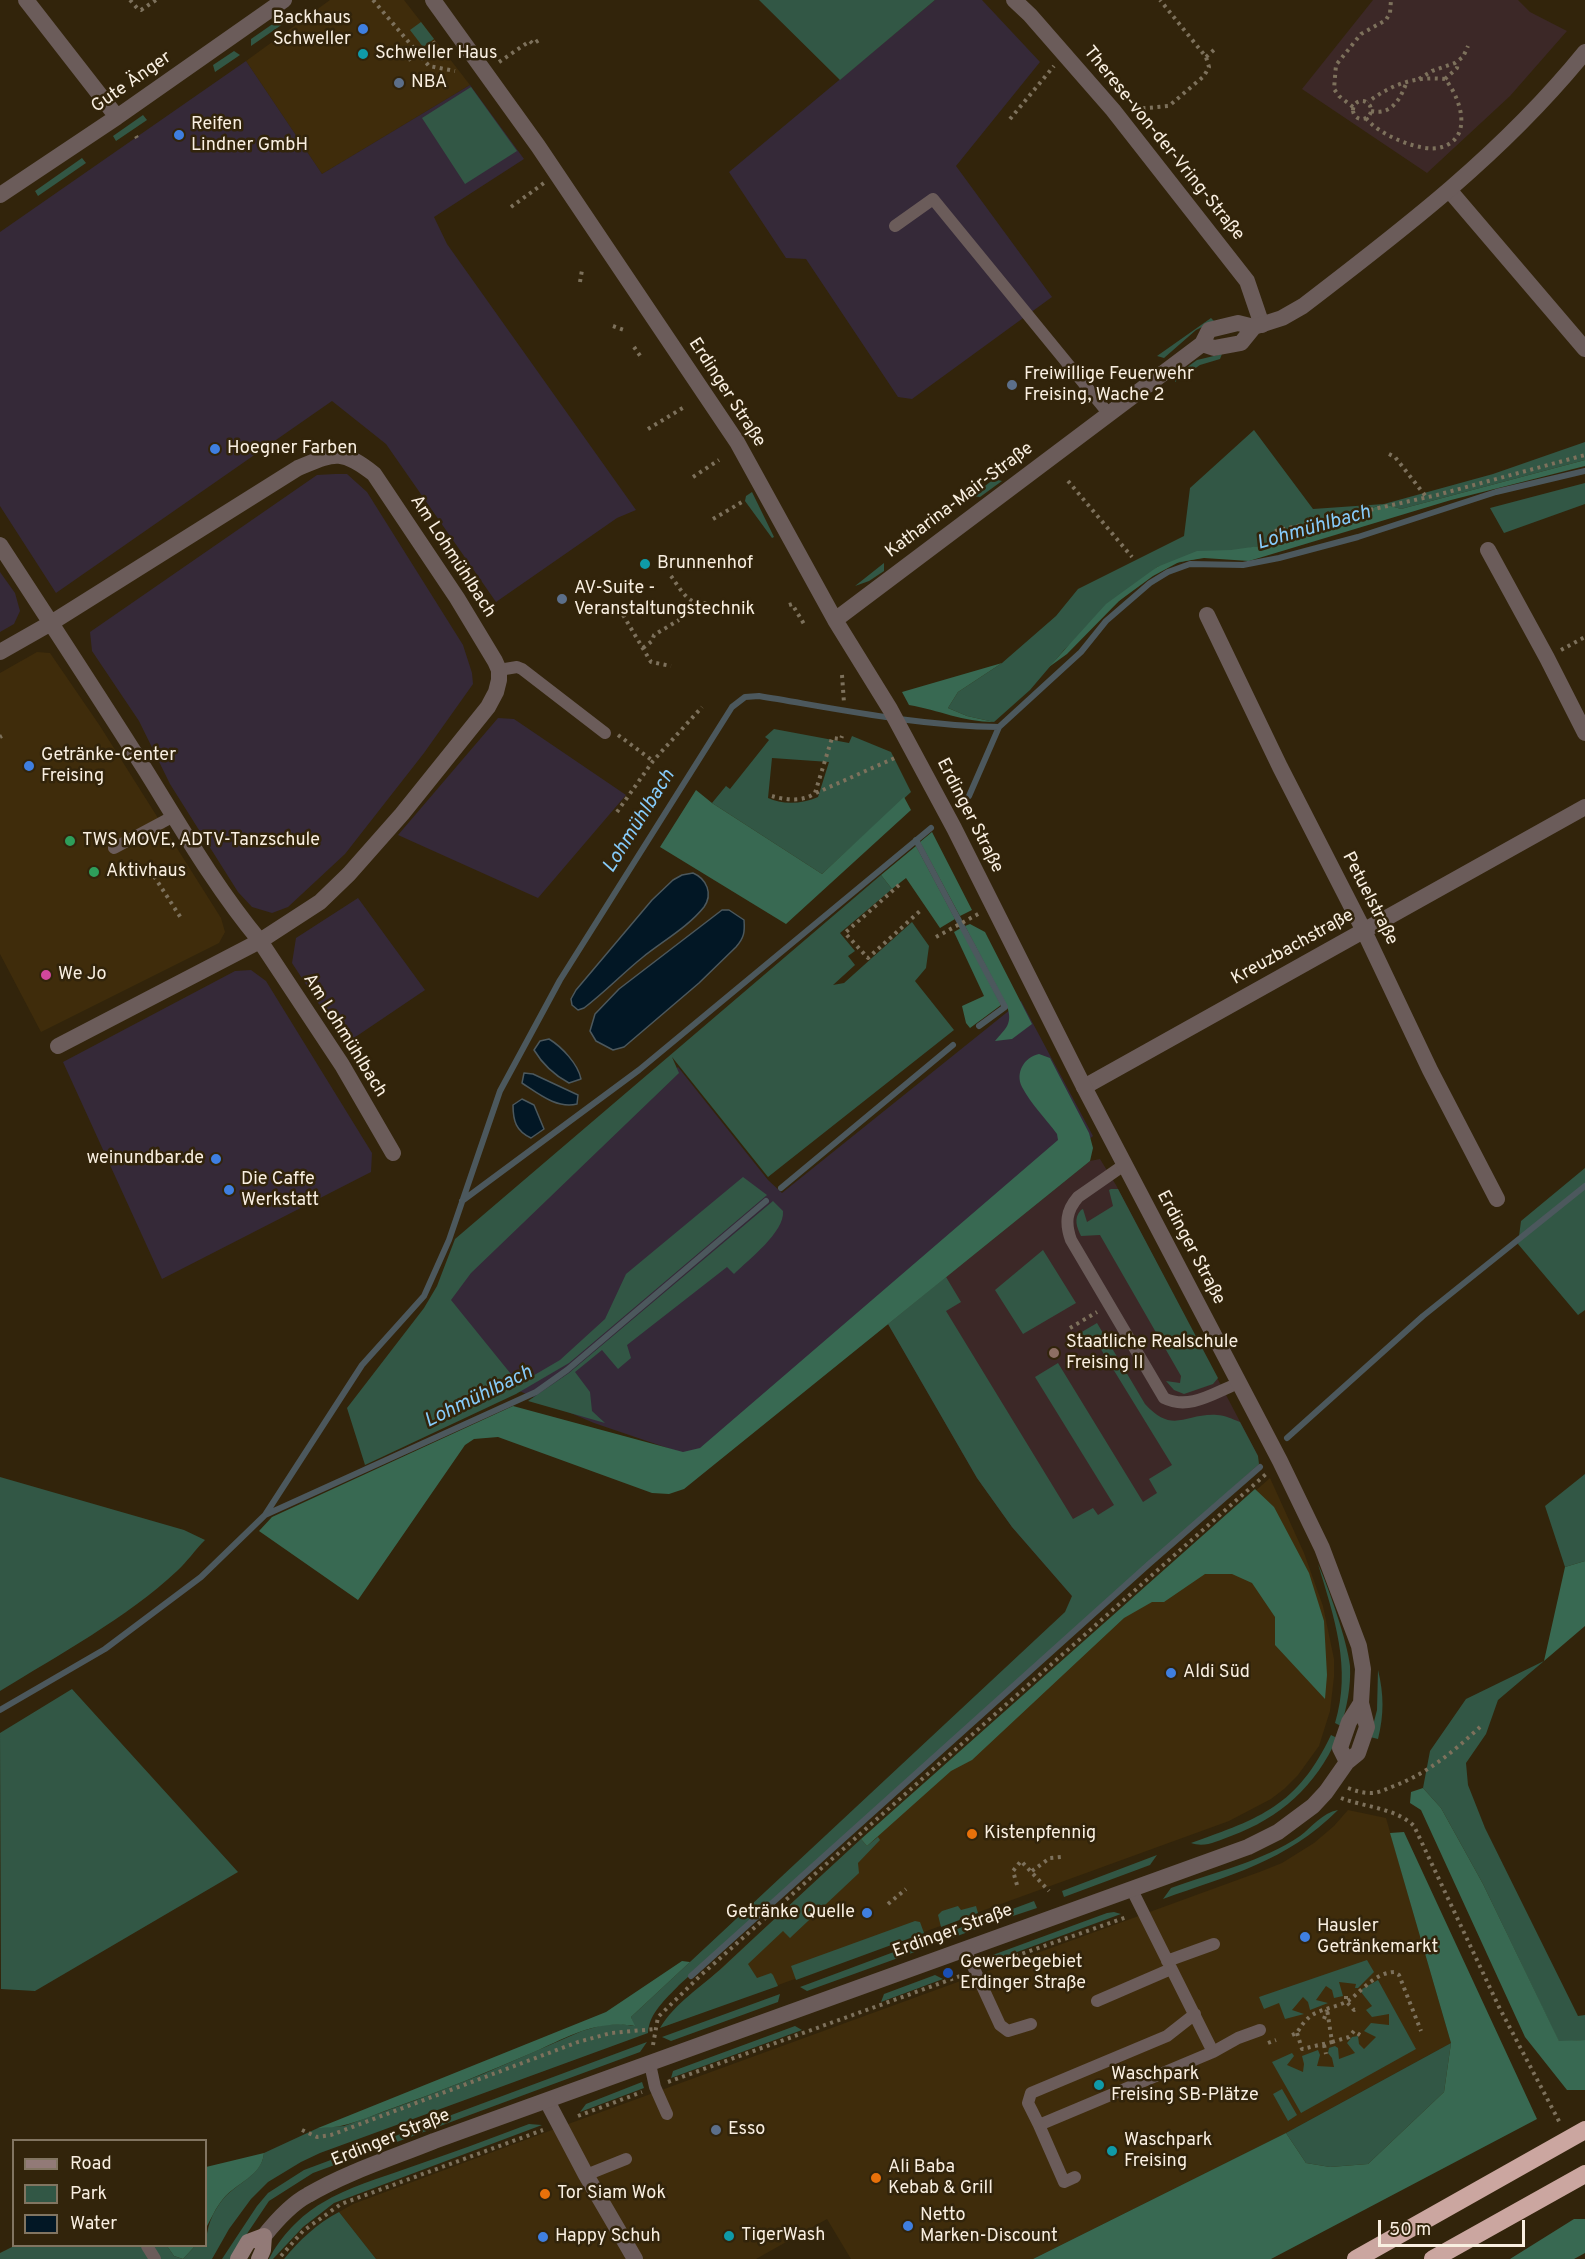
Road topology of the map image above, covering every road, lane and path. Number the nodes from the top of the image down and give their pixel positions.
1 (26, 0) edge
2 (130, 0) edge
3 (156, 0) edge
4 (284, 0) edge
5 (373, 0) edge
6 (384, 0) edge
7 (433, 0) edge
8 (1014, 0) edge
9 (1160, 0) edge
10 (1391, 0) edge
11 (377, 5) junction
12 (439, 40) dead end
13 (539, 40) dead end
14 (1468, 46) dead end
15 (1215, 49) dead end
16 (1585, 52) edge
17 (418, 53) junction
18 (1064, 54) junction
19 (1206, 57) junction
20 (408, 60) dead end
21 (1458, 61) junction
22 (498, 63) dead end
23 (454, 71) dead end
24 (1418, 79) junction
25 (1445, 79) junction
26 (1407, 81) junction
27 (1368, 102) junction
28 (1353, 107) junction
29 (1135, 109) dead end
30 (1371, 111) junction
31 (117, 117) junction
32 (1366, 118) junction
33 (1010, 119) dead end
34 (544, 182) dead end
35 (1450, 191) junction
36 (0, 195) edge
37 (511, 207) dead end
38 (895, 226) dead end
39 (582, 270) dead end
40 (580, 282) dead end
41 (613, 326) dead end
42 (1258, 326) junction
43 (627, 331) dead end
44 (634, 347) dead end
45 (1585, 350) edge
46 (639, 359) dead end
47 (686, 406) dead end
48 (1108, 413) junction
49 (648, 429) dead end
50 (1389, 454) dead end
51 (1585, 455) edge
52 (719, 460) dead end
53 (693, 477) dead end
54 (1068, 481) dead end
55 (1427, 498) junction
56 (742, 502) dead end
57 (713, 519) dead end
58 (1275, 531) dead end
59 (0, 545) edge
60 (1488, 550) dead end
61 (1132, 557) dead end
62 (671, 576) dead end
63 (789, 605) dead end
64 (717, 614) dead end
65 (623, 615) dead end
66 (1207, 615) dead end
67 (679, 620) dead end
68 (835, 620) junction
69 (51, 623) junction
70 (804, 624) dead end
71 (1585, 637) edge
72 (643, 648) junction
73 (0, 652) edge
74 (1547, 658) junction
75 (671, 666) dead end
76 (499, 670) junction
77 (842, 675) dead end
78 (844, 703) dead end
79 (702, 707) dead end
80 (609, 732) joint
81 (1585, 733) edge
82 (842, 736) dead end
83 (901, 755) dead end
84 (654, 761) junction
85 (815, 794) junction
86 (772, 796) dead end
87 (1585, 807) edge
88 (617, 812) dead end
89 (172, 817) junction
90 (114, 848) dead end
91 (150, 870) dead end
92 (899, 885) dead end
93 (920, 911) dead end
94 (978, 915) dead end
95 (181, 918) dead end
96 (1364, 931) junction
97 (936, 937) dead end
98 (260, 941) junction
99 (58, 1046) dead end
100 (1084, 1087) junction
101 (393, 1154) dead end
102 (1124, 1165) junction
103 (1497, 1199) dead end
104 (1097, 1312) dead end
105 (1070, 1328) dead end
106 (1239, 1383) junction
107 (1268, 1472) dead end
108 (1480, 1727) dead end
109 (1329, 1788) junction
110 (1060, 1857) dead end
111 (1032, 1871) junction
112 (1017, 1885) dead end
113 (1131, 1888) junction
114 (906, 1889) dead end
115 (1049, 1891) dead end
116 (888, 1904) dead end
117 (1127, 1917) dead end
118 (1214, 1944) dead end
119 (965, 1949) junction
120 (1169, 1965) junction
121 (975, 1971) junction
122 (1346, 1999) junction
123 (1097, 2001) dead end
124 (1357, 2008) dead end
125 (1327, 2009) junction
126 (1307, 2011) dead end
127 (1195, 2014) junction
128 (1312, 2015) junction
129 (1324, 2019) dead end
130 (1032, 2024) dead end
131 (656, 2029) junction
132 (1260, 2030) dead end
133 (1421, 2031) dead end
134 (1297, 2033) junction
135 (1292, 2035) dead end
136 (1360, 2035) dead end
137 (1340, 2039) junction
138 (1332, 2042) junction
139 (1342, 2044) dead end
140 (1324, 2045) junction
141 (1302, 2049) junction
142 (1213, 2052) junction
143 (1326, 2054) dead end
144 (1300, 2055) dead end
145 (650, 2064) junction
146 (1533, 2076) dead end
147 (655, 2086) junction
148 (547, 2101) junction
149 (667, 2114) dead end
150 (578, 2116) dead end
151 (1039, 2125) junction
152 (548, 2128) dead end
153 (302, 2130) dead end
154 (1585, 2130) edge
155 (626, 2159) dead end
156 (1585, 2174) edge
157 (586, 2175) junction
158 (1075, 2177) dead end
159 (264, 2236) junction
160 (238, 2259) edge
161 (260, 2259) edge
162 (279, 2259) edge
163 (635, 2259) edge
164 (1356, 2259) edge
165 (1433, 2259) edge

1 - 31 street
2 - 3 path
4 - 31 street, Gute Änger
5 - 11 path
6 - 11 path
7 - 68 street, Erdinger Straße
8 - 18 street, Therese-von-der-Vring-Straße
9 - 19 path
10 - 28 path
11 - 17 path
12 - 17 path
13 - 22 path
14 - 21 path
15 - 19 path
16 - 35 street, Katharina-Mair-Straße
17 - 20 path
17 - 23 path
18 - 33 path
18 - 42 street, Therese-von-der-Vring-Straße
19 - 29 path
21 - 24 path
21 - 25 path
24 - 25 path
24 - 26 path
25 - 32 path
26 - 27 path
26 - 30 path
27 - 28 path
27 - 30 path
28 - 32 path
30 - 32 path
31 - 36 street, Gute Änger
34 - 37 path
35 - 42 street, Katharina-Mair-Straße
35 - 45 street
38 - 48 lane
39 - 40 path
41 - 43 path
42 - 48 street, Katharina-Mair-Straße
44 - 46 path
47 - 49 path
48 - 68 street, Katharina-Mair-Straße
50 - 55 path
51 - 55 path
52 - 53 path
54 - 61 path
55 - 58 path
56 - 57 path
59 - 69 street, Am Lohmühlbach
60 - 74 street
62 - 64 path
63 - 70 path
65 - 72 path
66 - 96 street, Petuelstraße
67 - 72 path
68 - 100 street, Erdinger Straße
69 - 73 street
69 - 76 street, Am Lohmühlbach
69 - 89 street, Am Lohmühlbach
71 - 74 path
72 - 75 path
74 - 81 street
76 - 80 lane
76 - 98 street
77 - 78 path
79 - 84 path
80 - 84 path
82 - 85 path
83 - 85 path
84 - 88 path
85 - 86 path
87 - 96 street, Kreuzbachstraße
89 - 90 lane
89 - 98 street, Am Lohmühlbach
91 - 95 path
92 - 93 path
94 - 97 path
96 - 100 street, Kreuzbachstraße
96 - 103 street, Petuelstraße
98 - 99 street
98 - 101 street, Am Lohmühlbach
100 - 102 street, Erdinger Straße
102 - 106 street, Erdinger Straße
102 - 106 lane
104 - 105 path
106 - 109 street, Erdinger Straße
107 - 131 path
108 - 109 path
109 - 113 street, Erdinger Straße
109 - 146 path
110 - 111 path
111 - 112 path
111 - 115 path
113 - 119 street, Erdinger Straße
113 - 120 lane
114 - 116 path
117 - 121 path
118 - 120 lane
119 - 121 lane
119 - 145 street, Erdinger Straße
120 - 123 lane
120 - 127 lane
121 - 130 lane
121 - 147 path
122 - 124 path
122 - 125 path
122 - 133 path
125 - 128 path
125 - 129 path
125 - 138 path
126 - 128 path
127 - 142 lane
127 - 151 lane
128 - 134 path
131 - 145 path
131 - 153 path
132 - 142 lane
134 - 135 path
134 - 141 path
136 - 137 path
137 - 138 path
137 - 139 path
138 - 140 path
140 - 141 path
140 - 143 path
141 - 144 path
142 - 151 lane
145 - 147 lane
145 - 148 street, Erdinger Straße
147 - 149 lane
147 - 150 path
148 - 157 street
148 - 159 street, Erdinger Straße
151 - 158 lane
152 - 162 path
154 - 164 highway
155 - 157 lane
156 - 165 highway
157 - 163 street
159 - 160 main road, Erdinger Straße
159 - 161 main road

